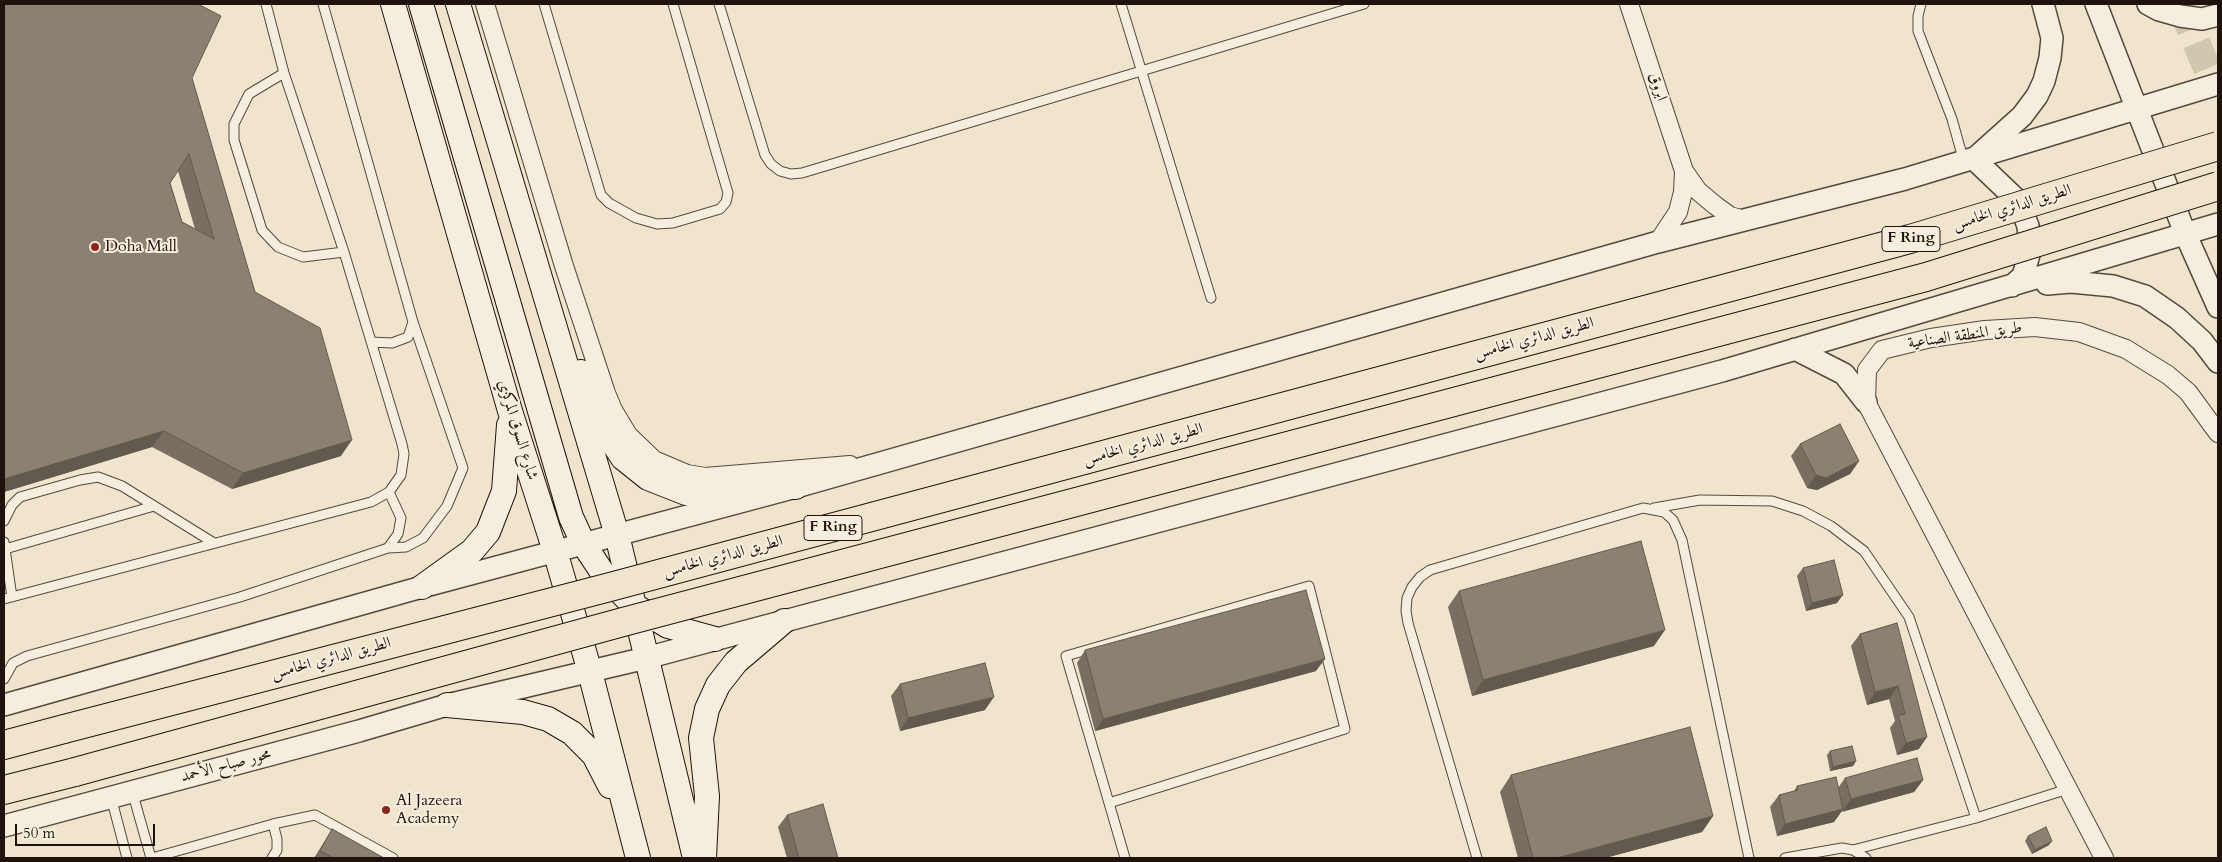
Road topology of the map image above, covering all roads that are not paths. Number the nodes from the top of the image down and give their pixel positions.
1 (266, 4) edge
2 (323, 4) edge
3 (393, 4) edge
4 (422, 4) edge
5 (458, 4) edge
6 (485, 4) edge
7 (544, 4) edge
8 (673, 4) edge
9 (719, 4) edge
10 (1121, 4) edge
11 (1364, 4) edge
12 (1629, 4) edge
13 (1921, 4) edge
14 (2044, 4) edge
15 (2096, 4) edge
16 (2148, 4) edge
17 (2218, 15) edge
18 (1141, 70) junction
19 (284, 73) junction
20 (2218, 84) edge
21 (2136, 109) junction
22 (2218, 146) edge
23 (1969, 160) junction
24 (1684, 171) junction
25 (2218, 186) edge
26 (1744, 220) junction
27 (2218, 224) edge
28 (2185, 233) junction
29 (1658, 242) junction
30 (344, 252) junction
31 (2012, 286) junction
32 (1212, 298) dead end
33 (2218, 307) edge
34 (551, 310) junction
35 (413, 322) junction
36 (371, 342) junction
37 (1795, 349) junction
38 (2218, 362) edge
39 (1866, 402) junction
40 (510, 411) junction
41 (2218, 433) edge
42 (878, 463) junction
43 (796, 487) junction
44 (389, 492) junction
45 (154, 506) junction
46 (1654, 508) junction
47 (4, 521) edge
48 (617, 535) junction
49 (583, 543) junction
50 (214, 544) junction
51 (4, 545) edge
52 (388, 548) junction
53 (555, 551) junction
54 (422, 587) junction
55 (8, 598) edge
56 (634, 605) junction
57 (784, 621) junction
58 (715, 640) junction
59 (646, 658) junction
60 (590, 672) junction
61 (4, 679) edge
62 (4, 705) edge
63 (447, 705) junction
64 (4, 744) edge
65 (4, 790) edge
66 (2068, 790) junction
67 (132, 791) junction
68 (110, 796) junction
69 (1108, 803) junction
70 (627, 817) junction
71 (1976, 818) junction
72 (273, 824) junction
73 (4, 826) edge
74 (1853, 850) junction
75 (127, 858) edge
76 (152, 858) edge
77 (272, 858) edge
78 (393, 858) edge
79 (638, 858) edge
80 (695, 858) edge
81 (704, 858) edge
82 (1124, 858) edge
83 (1477, 858) edge
84 (1750, 858) edge
85 (1785, 858) edge
86 (1866, 858) edge
87 (2104, 858) edge

1 - 19 lane
2 - 35 lane
3 - 40 main road, شارع السوق المركزي
4 - 49 main road
5 - 34 main road
6 - 42 street
7 - 8 lane
9 - 18 lane
10 - 18 lane
11 - 18 lane
12 - 24 street, ابروق
13 - 23 lane
14 - 23 street
15 - 21 street
16 - 17 street
18 - 32 lane
19 - 30 lane
19 - 30 lane
20 - 21 street
21 - 23 street
21 - 28 street
22 - 64 highway, الطريق الدائري الخامس / F Ring, bridge
23 - 26 street
23 - 31 street
24 - 26 street, ابروق
24 - 29 street, ابروق
25 - 65 highway, F Ring, bridge
26 - 29 street
27 - 28 street
28 - 31 street
28 - 33 street
29 - 42 street
30 - 36 lane
31 - 37 street
31 - 38 street
34 - 43 main road
34 - 48 main road
35 - 36 lane
35 - 52 lane
36 - 44 lane
37 - 39 street
37 - 57 street
39 - 41 street, طريق المنطقة الصناعية
39 - 66 street
40 - 53 main road, شارع السوق المركزي
40 - 54 main road
42 - 43 street
43 - 48 street
44 - 50 lane
44 - 52 lane
45 - 47 lane
45 - 50 lane
45 - 51 lane
46 - 71 lane
46 - 83 lane
46 - 84 lane
48 - 49 street
48 - 56 main road
49 - 53 street
49 - 56 main road
50 - 55 lane
51 - 55 lane
52 - 61 lane
53 - 54 street
53 - 60 main road, شارع السوق المركزي
54 - 62 street
56 - 58 main road
56 - 59 main road
57 - 58 street
57 - 81 main road
58 - 59 street
59 - 60 street
59 - 80 main road
60 - 63 street
60 - 70 main road, شارع السوق المركزي
63 - 67 street, محور صباح الأحمد
63 - 70 main road
66 - 71 lane
66 - 87 street
67 - 68 street, محور صباح الأحمد
67 - 76 lane
68 - 73 street, محور صباح الأحمد
68 - 75 lane
69 - 69 lane
69 - 82 lane
70 - 79 main road, شارع السوق المركزي
71 - 74 lane
72 - 76 lane
72 - 77 lane
72 - 78 lane
74 - 85 lane
74 - 86 lane

